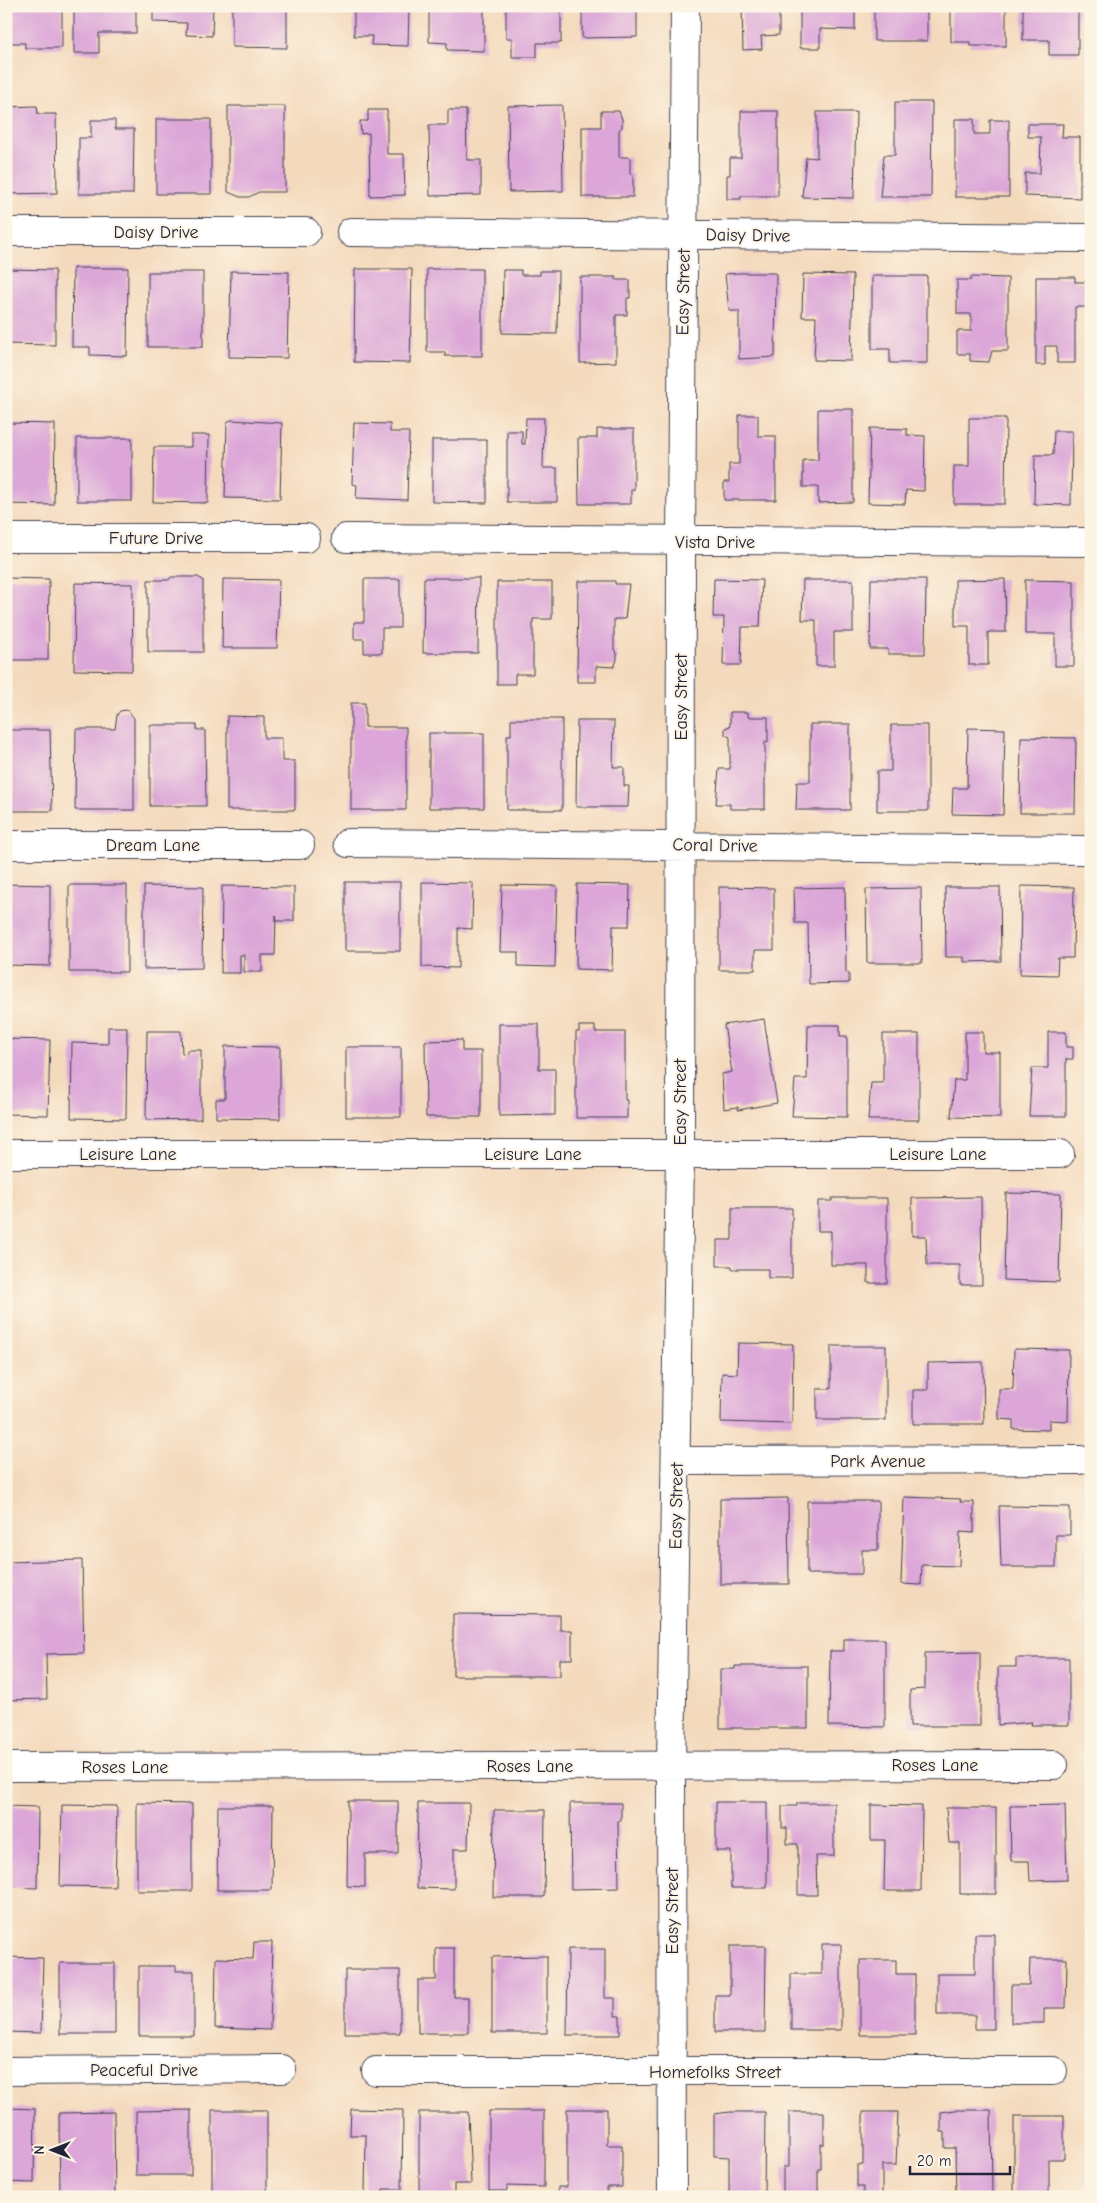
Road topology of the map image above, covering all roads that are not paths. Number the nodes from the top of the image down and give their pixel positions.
1 (685, 6) edge
2 (6, 232) edge
3 (306, 232) dead end
4 (352, 232) dead end
5 (684, 234) junction
6 (1085, 238) dead end
7 (6, 538) edge
8 (306, 538) dead end
9 (346, 538) dead end
10 (681, 542) junction
11 (1083, 542) dead end
12 (348, 843) dead end
13 (680, 844) junction
14 (6, 845) edge
15 (300, 845) dead end
16 (1083, 850) dead end
17 (6, 1154) edge
18 (1060, 1154) dead end
19 (680, 1155) junction
20 (1080, 1460) dead end
21 (676, 1461) junction
22 (1054, 1765) dead end
23 (671, 1766) junction
24 (6, 1767) edge
25 (282, 2069) dead end
26 (6, 2070) edge
27 (376, 2071) dead end
28 (1053, 2071) dead end
29 (672, 2072) junction
30 (672, 2197) edge

1 - 5 street, Easy Street
2 - 3 street, Daisy Drive
4 - 5 street, Daisy Drive
5 - 6 street, Daisy Drive
5 - 10 street, Easy Street
7 - 8 street, Future Drive
9 - 10 street, Vista Drive
10 - 11 street, Vista Drive
10 - 13 street, Easy Street
12 - 13 street, Coral Drive
13 - 16 street, Coral Drive
13 - 19 street, Easy Street
14 - 15 street, Dream Lane
17 - 19 street, Leisure Lane
18 - 19 street, Leisure Lane
19 - 21 street, Easy Street
20 - 21 street, Park Avenue
21 - 23 street, Easy Street
22 - 23 street, Roses Lane
23 - 24 street, Roses Lane
23 - 29 street, Easy Street
25 - 26 street, Peaceful Drive
27 - 29 street, Homefolks Street
28 - 29 street, Homefolks Street
29 - 30 street, Easy Street

